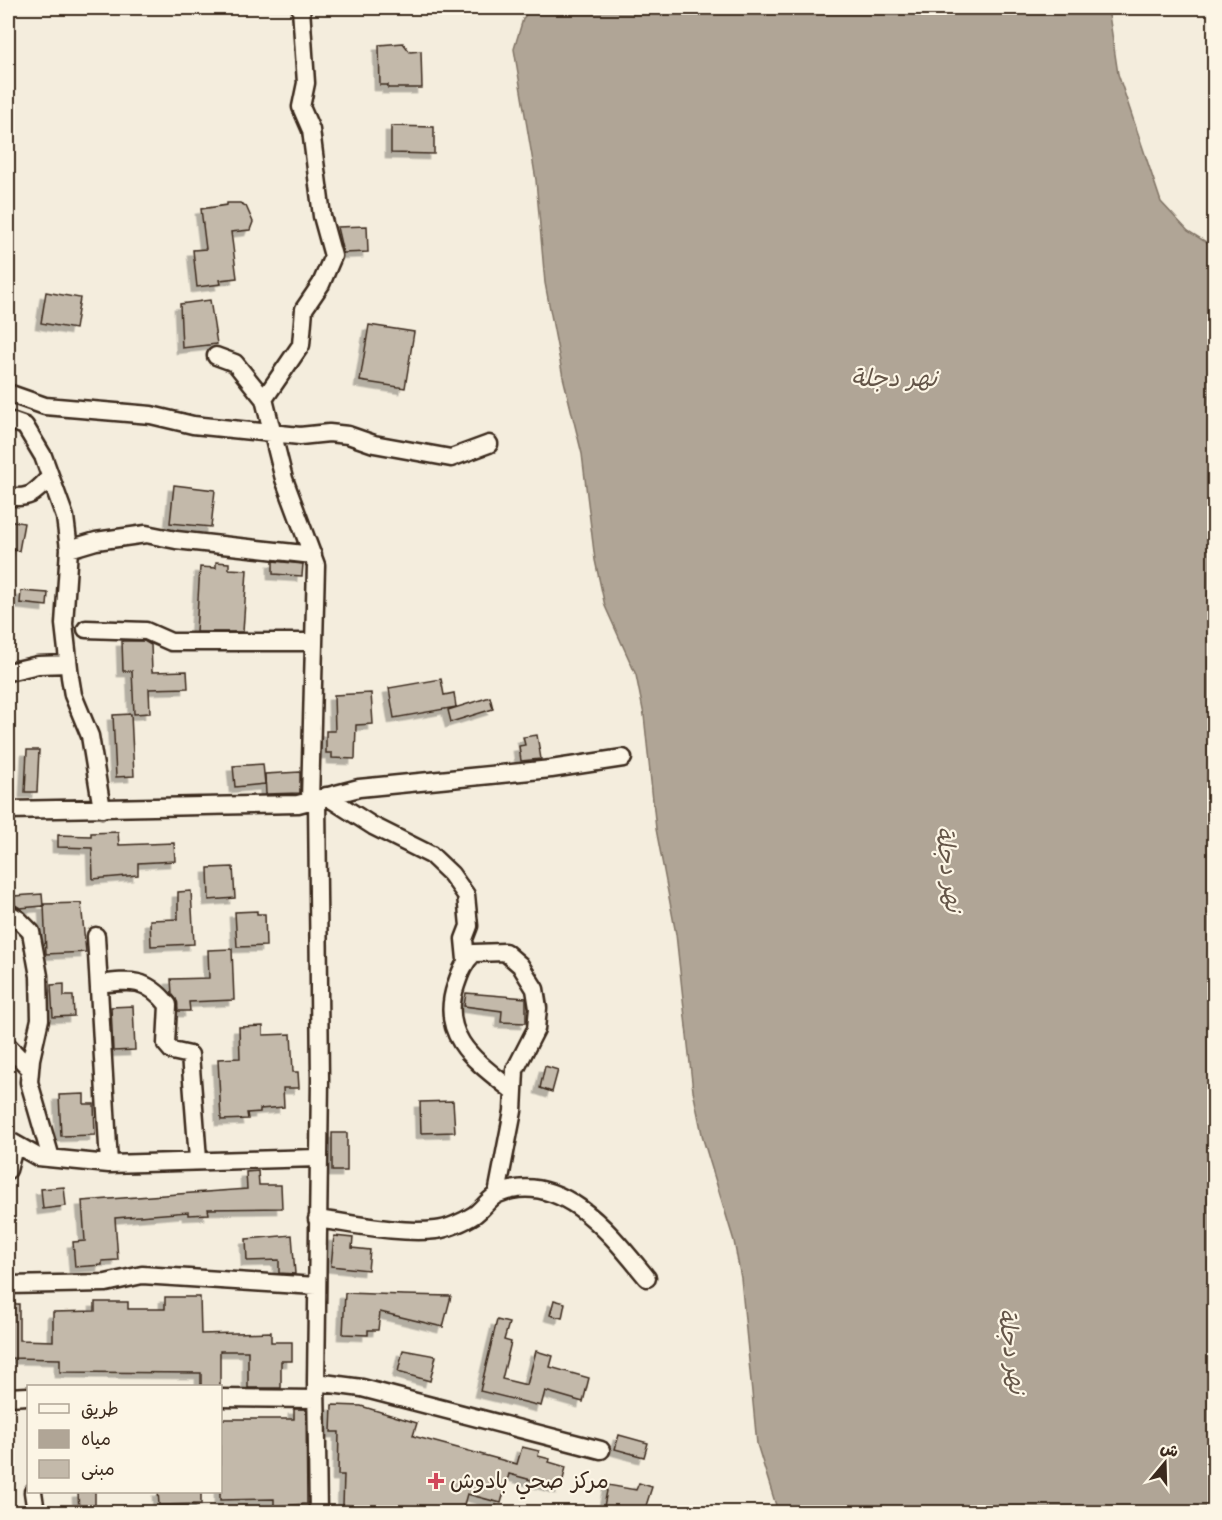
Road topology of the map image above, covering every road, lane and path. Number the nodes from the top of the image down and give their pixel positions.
1 (301, 8) edge
2 (216, 357) dead end
3 (8, 393) edge
4 (264, 399) junction
5 (8, 420) edge
6 (273, 434) junction
7 (489, 444) dead end
8 (50, 477) junction
9 (8, 497) edge
10 (69, 549) junction
11 (313, 555) junction
12 (87, 629) dead end
13 (314, 642) junction
14 (68, 664) junction
15 (8, 672) edge
16 (623, 758) dead end
17 (318, 799) junction
18 (102, 809) junction
19 (8, 810) edge
20 (8, 913) edge
21 (96, 936) dead end
22 (466, 960) junction
23 (99, 984) junction
24 (8, 1046) edge
25 (30, 1069) junction
26 (513, 1091) junction
27 (11, 1142) edge
28 (51, 1158) junction
29 (318, 1158) junction
30 (198, 1160) junction
31 (109, 1164) junction
32 (8, 1170) edge
33 (497, 1194) junction
34 (317, 1219) junction
35 (647, 1278) dead end
36 (8, 1285) edge
37 (316, 1286) junction
38 (316, 1391) junction
39 (27, 1396) edge
40 (8, 1397) edge
41 (222, 1398) edge
42 (601, 1450) dead end
43 (33, 1493) edge
44 (36, 1512) edge
45 (318, 1512) edge

1 - 4 street
2 - 4 street
3 - 6 street
4 - 6 street
5 - 8 street
6 - 7 street
6 - 11 street
8 - 9 street
8 - 10 street
10 - 11 street
10 - 14 street
11 - 13 street
12 - 13 street
13 - 17 street
14 - 15 street
14 - 18 street
16 - 17 street
17 - 18 street
17 - 22 street
17 - 29 street
18 - 19 street
20 - 25 street
21 - 23 street
22 - 26 street
22 - 26 street
23 - 30 street
23 - 31 street
24 - 25 street
25 - 28 street
26 - 33 street
27 - 28 street
27 - 32 street
28 - 31 street
29 - 30 street
29 - 34 street
30 - 31 street
33 - 34 street
33 - 35 street
34 - 37 street
36 - 37 street
37 - 38 street
38 - 41 street
38 - 42 street
38 - 45 street
39 - 40 street
43 - 44 street

